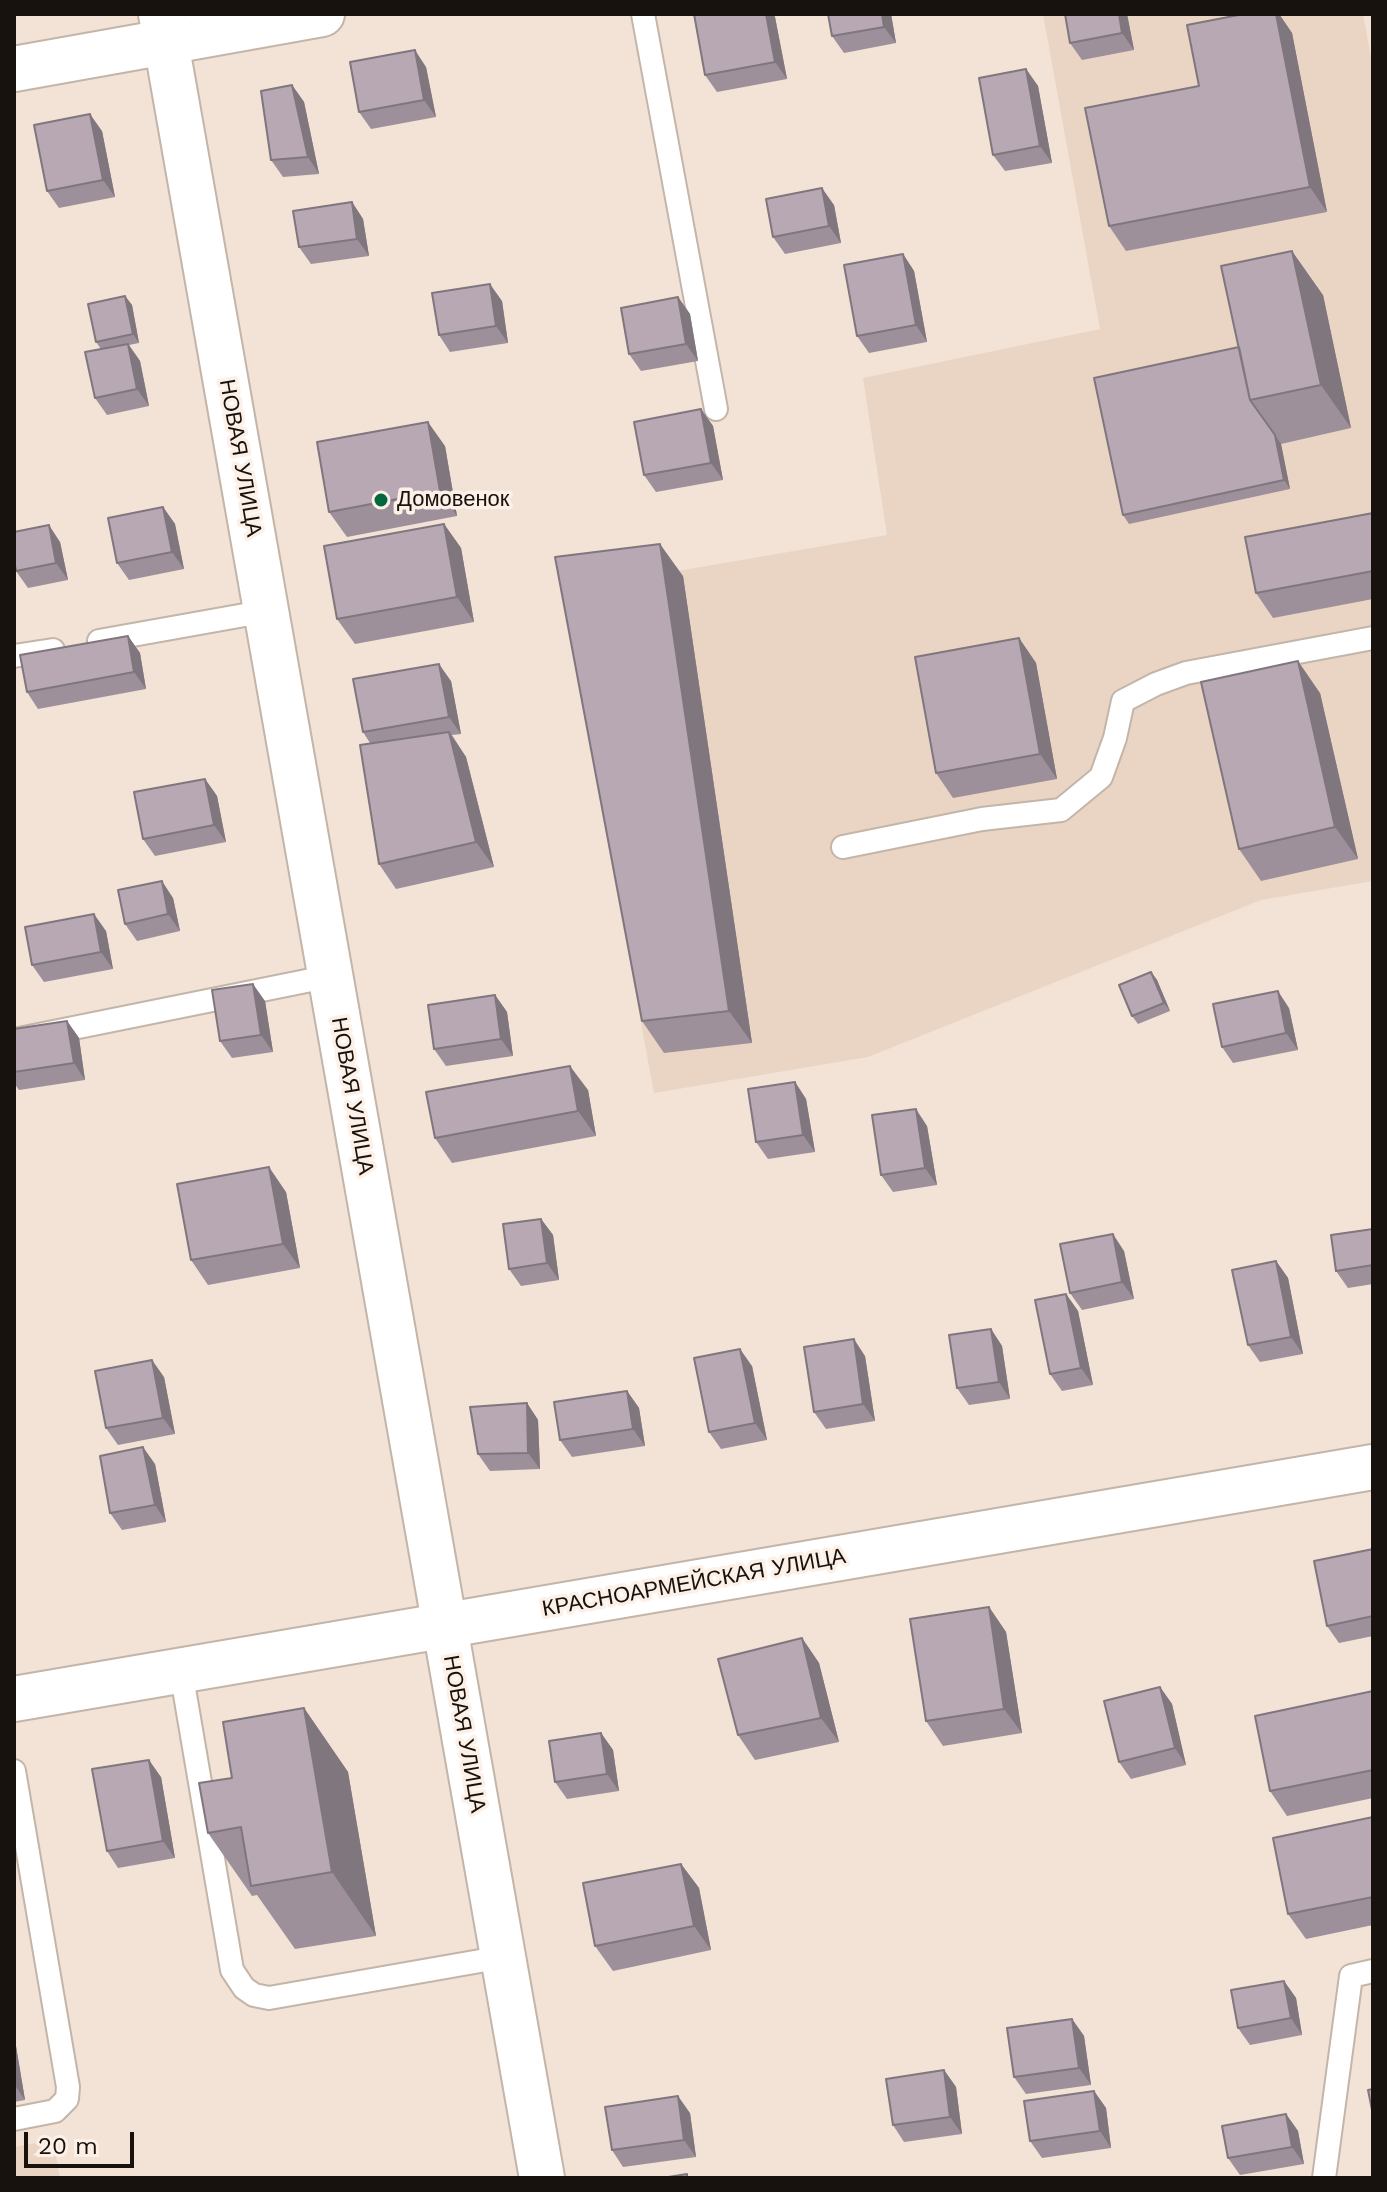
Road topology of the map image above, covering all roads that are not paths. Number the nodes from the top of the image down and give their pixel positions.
1 (322, 14) edge
2 (643, 14) edge
3 (164, 28) edge
4 (14, 69) edge
5 (716, 409) dead end
6 (267, 611) junction
7 (1373, 638) edge
8 (14, 656) edge
9 (843, 847) dead end
10 (331, 976) junction
11 (14, 1040) edge
12 (1373, 1467) edge
13 (445, 1626) junction
14 (181, 1671) junction
15 (14, 1699) edge
16 (14, 1771) edge
17 (503, 1957) junction
18 (1373, 1971) edge
19 (14, 2119) edge
20 (542, 2178) edge
21 (1324, 2178) edge

1 - 3 street
2 - 5 lane
3 - 4 street
3 - 6 street, НОВАЯ УЛИЦА
6 - 8 lane
6 - 10 street, НОВАЯ УЛИЦА
7 - 9 lane
10 - 11 lane
10 - 13 street, НОВАЯ УЛИЦА
12 - 13 street, КРАСНОАРМЕЙСКАЯ УЛИЦА
13 - 14 street, КРАСНОАРМЕЙСКАЯ УЛИЦА
13 - 17 street, НОВАЯ УЛИЦА
14 - 15 street, КРАСНОАРМЕЙСКАЯ УЛИЦА
14 - 17 lane
16 - 19 lane
17 - 20 street, НОВАЯ УЛИЦА
18 - 21 lane

